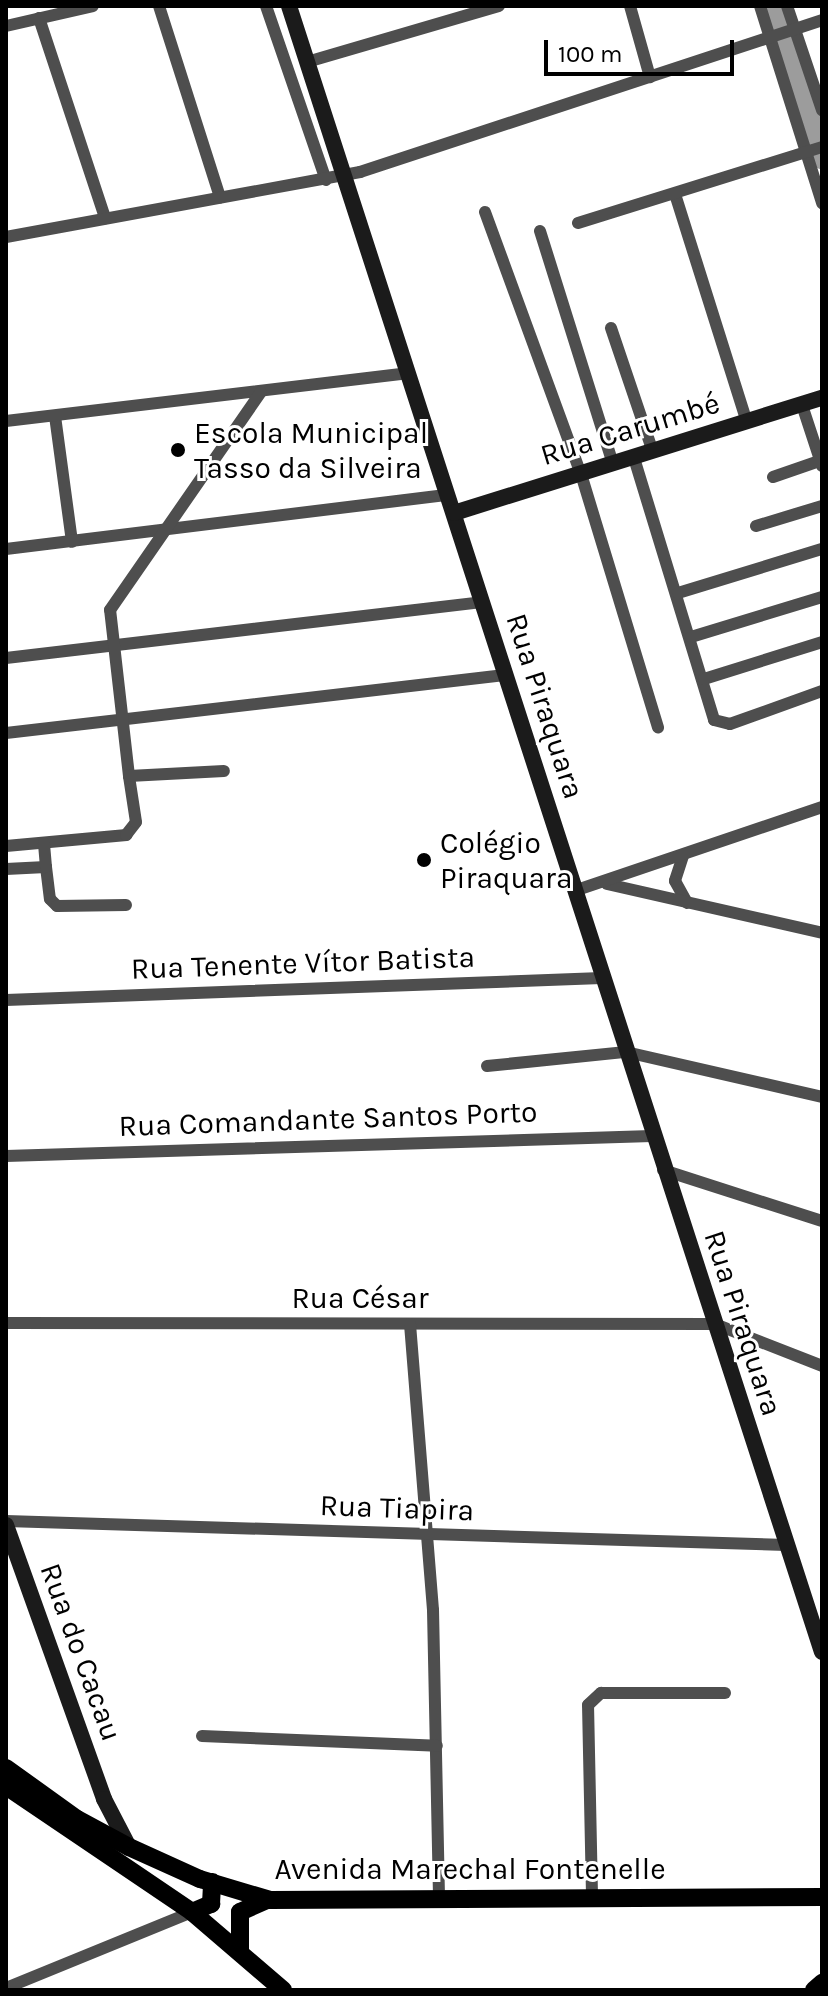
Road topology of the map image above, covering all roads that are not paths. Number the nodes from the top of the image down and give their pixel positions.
1 (93, 6) edge
2 (159, 6) edge
3 (266, 6) edge
4 (289, 6) edge
5 (499, 6) edge
6 (630, 6) edge
7 (760, 6) edge
8 (787, 6) edge
9 (39, 18) junction
10 (822, 20) edge
11 (6, 26) edge
12 (792, 30) junction
13 (772, 36) junction
14 (307, 62) junction
15 (650, 77) junction
16 (822, 110) edge
17 (812, 150) edge
18 (345, 176) junction
19 (326, 180) junction
20 (675, 194) junction
21 (220, 197) junction
22 (822, 203) edge
23 (485, 212) dead end
24 (105, 218) junction
25 (578, 223) dead end
26 (540, 231) dead end
27 (6, 237) edge
28 (611, 328) dead end
29 (409, 373) junction
30 (261, 392) junction
31 (822, 398) edge
32 (802, 405) junction
33 (55, 416) junction
34 (6, 421) edge
35 (747, 422) junction
36 (653, 452) junction
37 (634, 458) junction
38 (822, 462) edge
39 (613, 464) junction
40 (581, 474) junction
41 (773, 477) dead end
42 (448, 495) junction
43 (822, 506) edge
44 (454, 513) junction
45 (171, 526) junction
46 (756, 526) dead end
47 (72, 542) junction
48 (6, 549) edge
49 (822, 549) edge
50 (678, 593) junction
51 (822, 597) edge
52 (482, 602) junction
53 (691, 637) junction
54 (822, 642) edge
55 (113, 647) junction
56 (6, 658) edge
57 (505, 675) junction
58 (704, 679) junction
59 (822, 691) edge
60 (122, 722) junction
61 (658, 728) dead end
62 (6, 733) edge
63 (224, 771) dead end
64 (129, 776) junction
65 (822, 807) edge
66 (44, 843) junction
67 (6, 846) edge
68 (683, 856) junction
69 (46, 867) junction
70 (6, 869) edge
71 (606, 884) junction
72 (574, 891) junction
73 (687, 903) junction
74 (126, 905) dead end
75 (822, 933) edge
76 (602, 978) junction
77 (6, 1000) edge
78 (626, 1052) junction
79 (487, 1066) dead end
80 (822, 1097) edge
81 (652, 1136) junction
82 (6, 1156) edge
83 (663, 1170) junction
84 (822, 1221) edge
85 (6, 1323) edge
86 (410, 1324) junction
87 (715, 1324) junction
88 (822, 1366) edge
89 (6, 1523) edge
90 (428, 1535) junction
91 (787, 1545) junction
92 (822, 1652) edge
93 (725, 1693) dead end
94 (202, 1736) dead end
95 (437, 1746) junction
96 (6, 1768) edge
97 (6, 1786) edge
98 (104, 1799) junction
99 (77, 1819) junction
100 (129, 1847) junction
101 (212, 1882) junction
102 (592, 1895) junction
103 (439, 1896) junction
104 (822, 1897) edge
105 (270, 1900) junction
106 (192, 1912) junction
107 (240, 1952) junction
108 (822, 1983) edge
109 (6, 1988) edge
110 (283, 1990) edge
111 (814, 1990) edge

1 - 9 street
2 - 21 street
3 - 19 street
4 - 14 main road, Rua Piraquara
5 - 14 street
6 - 15 street
7 - 13 street
8 - 12 street
9 - 11 street
9 - 24 street
10 - 12 street
12 - 13 street
12 - 16 street
13 - 15 street
13 - 17 street
14 - 18 main road, Rua Piraquara
15 - 18 street
17 - 20 street
17 - 22 street
18 - 19 street
18 - 29 main road, Rua Piraquara
19 - 21 street
20 - 25 street
20 - 35 street
21 - 24 street
23 - 40 street
24 - 27 street
26 - 39 street
28 - 36 street
29 - 30 street
29 - 42 main road, Rua Piraquara
30 - 33 street
30 - 45 street
31 - 32 main road, Rua Carumbé
32 - 35 main road, Rua Carumbé
32 - 38 street
33 - 34 street
33 - 47 street
35 - 36 main road, Rua Carumbé
36 - 37 main road, Rua Carumbé
37 - 39 main road, Rua Carumbé
37 - 50 street
38 - 41 street
39 - 40 main road, Rua Carumbé
40 - 44 main road, Rua Carumbé
40 - 61 street
42 - 44 main road, Rua Piraquara
42 - 45 street
43 - 46 street
44 - 52 main road, Rua Piraquara
45 - 47 street
45 - 55 street
47 - 48 street
49 - 50 street
50 - 53 street
51 - 53 street
52 - 55 street
52 - 57 main road, Rua Piraquara
53 - 58 street
54 - 58 street
55 - 56 street
55 - 60 street
57 - 60 street
57 - 72 main road, Rua Piraquara
58 - 59 street
60 - 62 street
60 - 64 street
63 - 64 street
64 - 66 street
65 - 68 street
66 - 67 street
66 - 69 street
68 - 71 street
68 - 73 street
69 - 70 street
69 - 74 street
71 - 72 street
71 - 73 street
72 - 76 main road, Rua Piraquara
73 - 75 street
76 - 77 street, Rua Tenente Vítor Batista
76 - 78 main road, Rua Piraquara
78 - 79 street
78 - 80 street
78 - 81 main road, Rua Piraquara
81 - 82 street, Rua Comandante Santos Porto
81 - 83 main road, Rua Piraquara
83 - 84 street
83 - 87 main road, Rua Piraquara
85 - 86 street, Rua César
86 - 87 street, Rua César
86 - 90 street
87 - 88 street
87 - 91 main road, Rua Piraquara
89 - 90 street, Rua Tiapira
89 - 98 main road, Rua do Cacau
90 - 91 street, Rua Tiapira
90 - 95 street
91 - 92 main road, Rua Piraquara
93 - 102 street
94 - 95 street
95 - 103 street
96 - 99 main road, Avenida Marechal Fontenelle
97 - 106 main road
98 - 99 main road
98 - 100 main road, Rua do Cacau
99 - 100 main road, Avenida Marechal Fontenelle
100 - 101 main road, Avenida Marechal Fontenelle
101 - 105 main road, Avenida Marechal Fontenelle
101 - 106 main road
102 - 103 main road, Avenida Marechal Fontenelle
102 - 104 main road, Avenida Marechal Fontenelle
103 - 105 main road, Avenida Marechal Fontenelle
105 - 107 main road
106 - 107 main road
106 - 109 street
107 - 110 main road
108 - 111 main road

